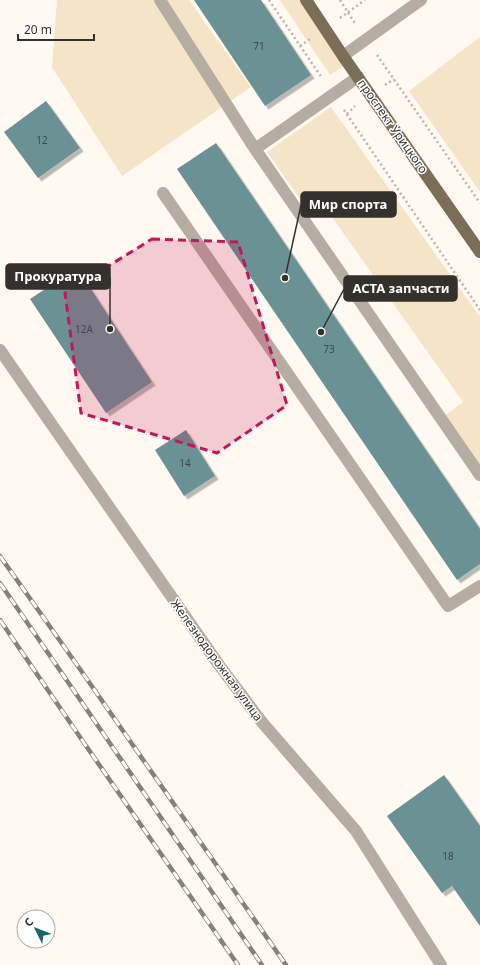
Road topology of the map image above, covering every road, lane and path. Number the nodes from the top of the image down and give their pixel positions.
1 (160, 0) edge
2 (269, 0) edge
3 (306, 0) edge
4 (340, 0) edge
5 (365, 0) edge
6 (421, 0) edge
7 (348, 12) junction
8 (366, 39) junction
9 (344, 56) junction
10 (358, 77) junction
11 (333, 94) junction
12 (255, 149) junction
13 (163, 193) dead end
14 (480, 203) edge
15 (480, 252) edge
16 (480, 310) edge
17 (0, 350) edge
18 (480, 475) edge
19 (480, 586) edge
20 (441, 965) edge

1 - 12 street
2 - 11 path
3 - 9 main road, проспект Урицкого
4 - 7 path
5 - 7 path
6 - 8 street
7 - 8 path
8 - 9 street
8 - 14 path
9 - 10 main road, проспект Урицкого
10 - 11 street
10 - 15 main road, проспект Урицкого
11 - 12 street
11 - 16 path
12 - 18 street
13 - 19 street
17 - 20 street, Железнодорожная улица

